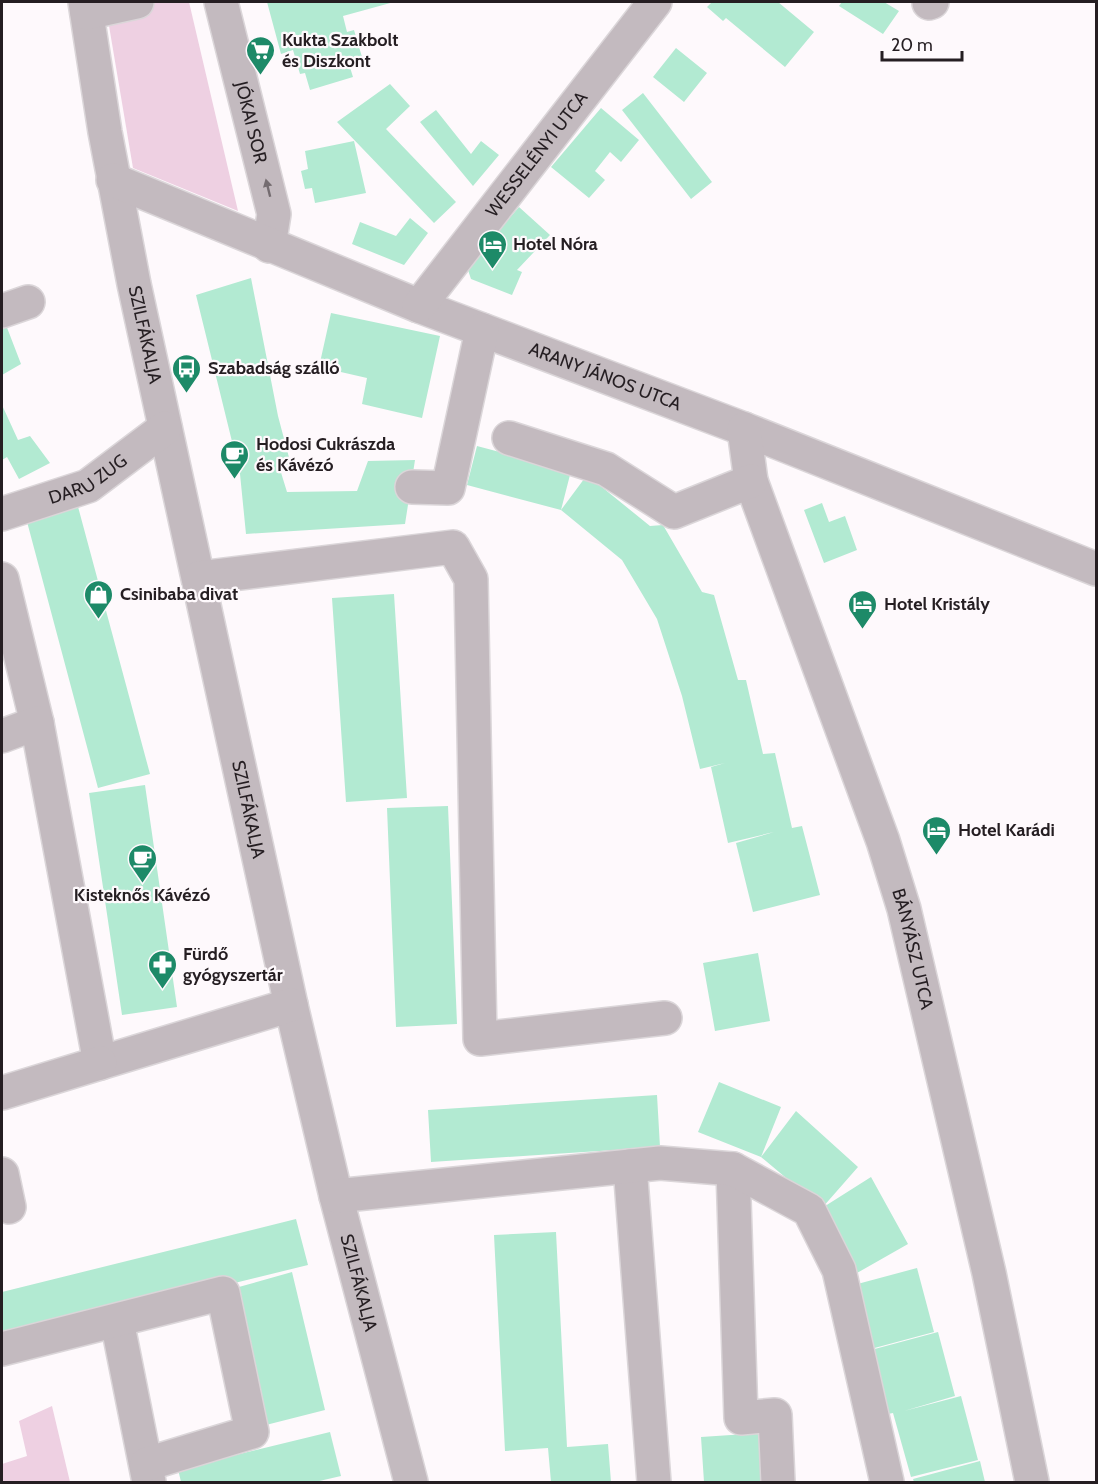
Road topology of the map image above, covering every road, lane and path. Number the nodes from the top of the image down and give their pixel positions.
1 (137, 2) edge
2 (221, 2) edge
3 (655, 2) edge
4 (86, 7) edge
5 (113, 180) junction
6 (269, 246) junction
7 (419, 306) junction
8 (482, 330) junction
9 (165, 428) junction
10 (744, 429) junction
11 (509, 438) dead end
12 (751, 481) junction
13 (412, 487) dead end
14 (2, 514) edge
15 (1096, 569) edge
16 (199, 578) junction
17 (2, 579) edge
18 (37, 723) junction
19 (2, 736) edge
20 (291, 1005) junction
21 (665, 1018) dead end
22 (100, 1063) junction
23 (2, 1093) edge
24 (630, 1166) junction
25 (733, 1169) junction
26 (2, 1174) edge
27 (336, 1196) junction
28 (9, 1207) dead end
29 (117, 1321) junction
30 (2, 1349) edge
31 (148, 1473) edge
32 (411, 1482) edge
33 (654, 1482) edge
34 (778, 1482) edge
35 (887, 1482) edge
36 (1032, 1482) edge

1 - 4 street
6 -> 2 street, JÓKAI SOR
3 - 7 street, WESSELÉNYI UTCA
4 - 5 street, SZILFÁKALJA
5 - 6 street, ARANY JÁNOS UTCA
5 - 9 street, SZILFÁKALJA
6 - 7 street, ARANY JÁNOS UTCA
7 - 8 street, ARANY JÁNOS UTCA
8 - 10 street, ARANY JÁNOS UTCA
8 - 13 street
9 - 14 street, DARU ZUG
9 - 16 street, SZILFÁKALJA
10 - 12 street, BÁNYÁSZ UTCA
10 - 15 street, ARANY JÁNOS UTCA
11 - 12 street
12 - 36 street, BÁNYÁSZ UTCA
16 - 20 street, SZILFÁKALJA
16 - 21 street
17 - 18 street
18 - 19 street
18 - 22 street
20 - 22 street
20 - 27 street, SZILFÁKALJA
22 - 23 street
24 - 25 street
24 - 27 street
24 - 33 street
25 - 34 street
25 - 35 street
26 - 28 street
27 - 32 street, SZILFÁKALJA
29 - 30 street
29 - 31 street
29 - 31 street

